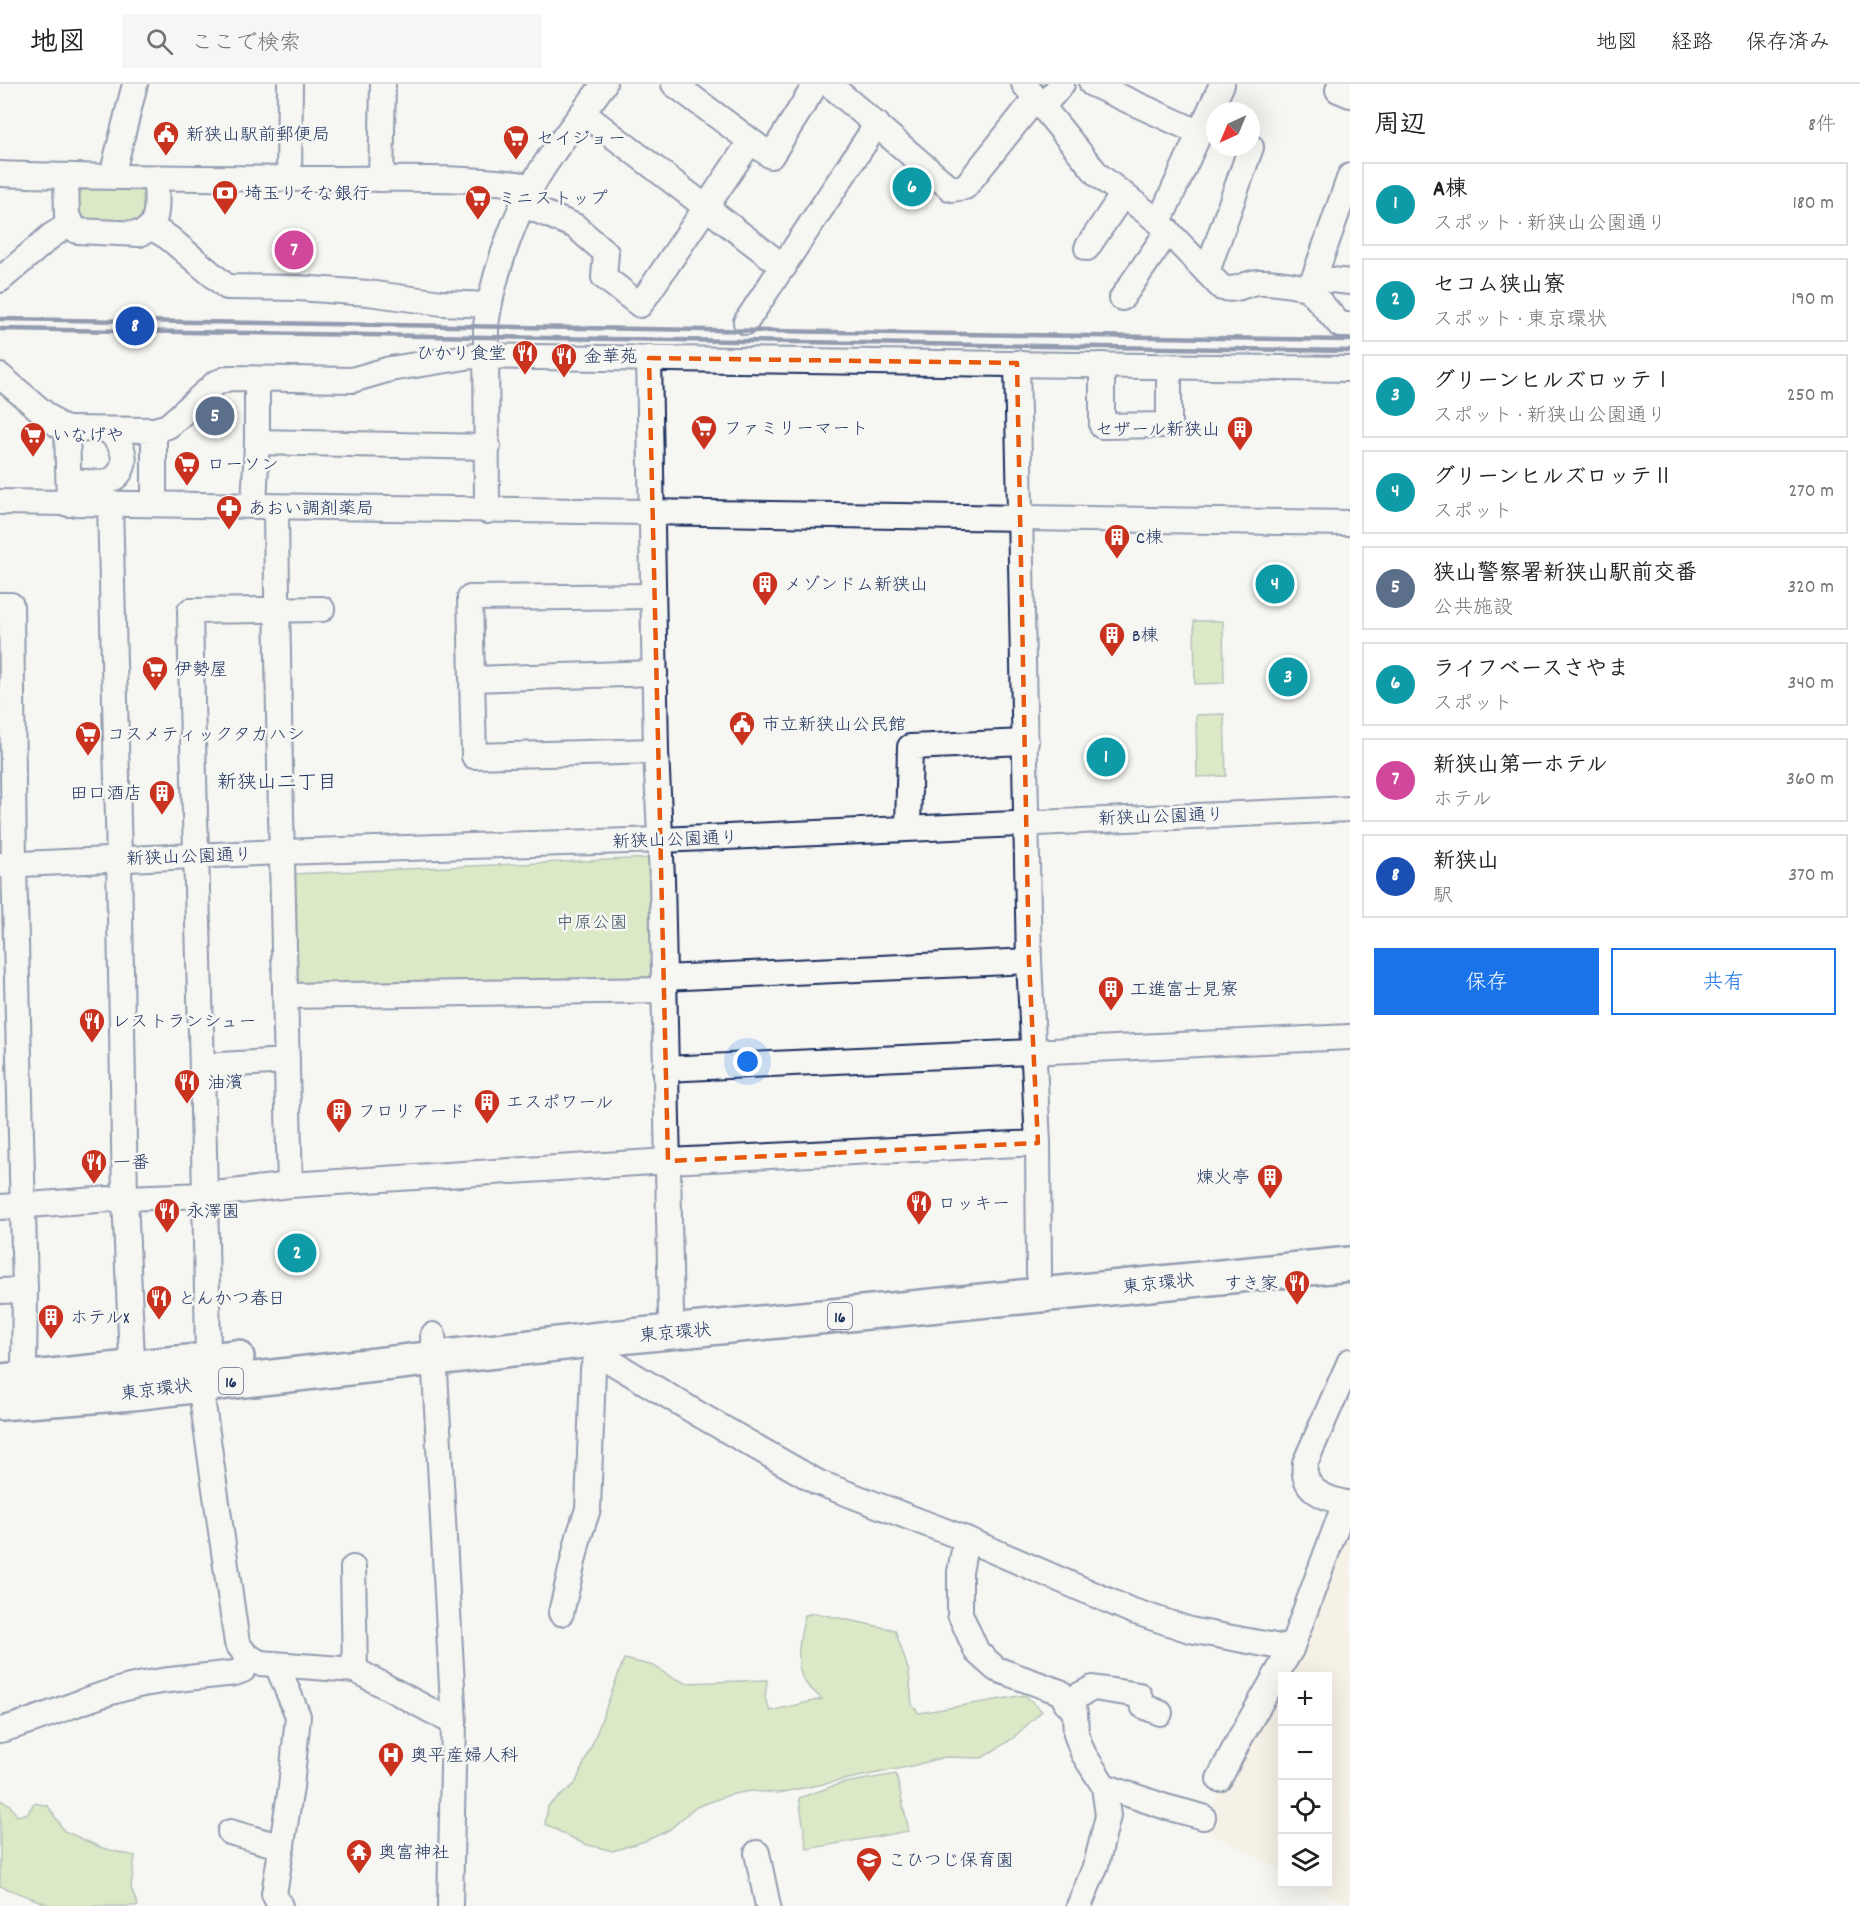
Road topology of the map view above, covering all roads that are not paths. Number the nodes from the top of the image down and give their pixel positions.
1 (135, 84) edge
2 (290, 84) edge
3 (384, 84) edge
4 (604, 84) edge
5 (674, 84) edge
6 (816, 84) edge
7 (829, 84) edge
8 (1062, 84) edge
9 (1092, 84) edge
10 (1222, 84) edge
11 (1340, 84) edge
12 (1350, 95) edge
13 (1034, 96) edge
14 (1215, 102) edge
15 (583, 113) junction
16 (877, 124) junction
17 (1206, 125) edge
18 (1206, 127) edge
19 (750, 142) junction
20 (1248, 156) edge
21 (0, 174) edge
22 (66, 176) junction
23 (112, 176) junction
24 (1350, 176) edge
25 (156, 178) junction
26 (289, 178) junction
27 (381, 179) junction
28 (1123, 194) junction
29 (528, 195) junction
30 (706, 208) junction
31 (70, 224) junction
32 (151, 227) junction
33 (1163, 227) junction
34 (1087, 248) dead end
35 (784, 267) junction
36 (1207, 272) junction
37 (0, 280) edge
38 (1350, 282) edge
39 (1311, 283) junction
40 (1122, 298) dead end
41 (489, 305) junction
42 (746, 322) dead end
43 (1350, 326) edge
44 (487, 356) junction
45 (649, 358) junction
46 (1017, 363) junction
47 (1102, 365) junction
48 (1169, 366) junction
49 (1350, 369) edge
50 (0, 376) edge
51 (257, 379) junction
52 (67, 429) junction
53 (108, 430) junction
54 (154, 430) junction
55 (257, 442) junction
56 (488, 447) junction
57 (69, 492) junction
58 (0, 502) edge
59 (110, 504) junction
60 (154, 504) junction
61 (265, 507) junction
62 (487, 511) junction
63 (652, 512) junction
64 (1020, 518) junction
65 (1350, 523) edge
66 (652, 596) junction
67 (0, 605) edge
68 (322, 609) dead end
69 (277, 610) junction
70 (655, 673) junction
71 (472, 679) junction
72 (1026, 742) junction
73 (656, 751) junction
74 (1350, 809) edge
75 (1027, 822) junction
76 (908, 828) junction
77 (661, 840) junction
78 (281, 852) junction
79 (195, 855) junction
80 (119, 859) junction
81 (7, 864) edge
82 (1029, 961) junction
83 (664, 984) junction
84 (286, 996) junction
85 (1350, 1036) edge
86 (1033, 1052) junction
87 (287, 1061) junction
88 (203, 1066) junction
89 (665, 1069) junction
90 (1038, 1143) junction
91 (668, 1161) junction
92 (290, 1185) junction
93 (206, 1195) junction
94 (125, 1198) junction
95 (11, 1206) edge
96 (1350, 1242) edge
97 (1350, 1264) edge
98 (1039, 1274) junction
99 (25, 1290) junction
100 (0, 1291) edge
101 (671, 1314) junction
102 (601, 1345) junction
103 (434, 1346) junction
104 (1350, 1361) edge
105 (204, 1372) junction
106 (12, 1374) edge
107 (133, 1380) junction
108 (0, 1403) edge
109 (1348, 1503) edge
110 (966, 1539) junction
111 (353, 1568) dead end
112 (561, 1613) dead end
113 (1291, 1649) junction
114 (251, 1659) junction
115 (277, 1665) junction
116 (355, 1670) junction
117 (1066, 1702) junction
118 (1160, 1713) dead end
119 (454, 1723) junction
120 (0, 1730) edge
121 (1219, 1779) dead end
122 (1104, 1786) junction
123 (1203, 1817) dead end
124 (230, 1832) dead end
125 (282, 1847) junction
126 (757, 1853) dead end
127 (280, 1906) edge
128 (450, 1906) edge
129 (768, 1906) edge
130 (1079, 1906) edge

1 - 23 street
2 - 26 street
3 - 27 street
4 - 15 street
5 - 19 street
6 - 19 street
7 - 16 street
8 - 13 street
9 - 17 street
10 - 14 street
11 - 12 street
13 - 16 street
13 - 28 street
15 - 29 street
15 - 30 street
16 - 35 street
18 - 33 street
19 - 30 street
20 - 36 street
21 - 22 street
22 - 23 street
22 - 31 street
23 - 25 street
24 - 39 street
25 - 26 street
25 - 32 street
26 - 27 street
27 - 29 street
28 - 33 street
28 - 34 street
29 - 30 street
29 - 41 street
30 - 35 street
31 - 32 street
31 - 37 street
32 - 41 street
33 - 36 street
33 - 40 street
35 - 42 street
36 - 39 street
38 - 39 street
39 - 43 street
41 - 44 street
44 - 45 street
44 - 51 street
44 - 56 street
45 - 46 street
45 - 63 street
46 - 47 street
46 - 64 street
47 - 48 street
47 - 48 street
48 - 49 street
50 - 52 street
51 - 54 street
51 - 55 street
52 - 53 street
52 - 57 street
53 - 54 street
53 - 57 street
54 - 60 street
55 - 56 street
55 - 61 street
56 - 62 street
57 - 58 street
57 - 59 street
59 - 60 street
59 - 80 street
60 - 61 street
61 - 62 street
61 - 69 street
62 - 63 street
63 - 64 street
63 - 66 street
64 - 65 street
64 - 72 street
66 - 70 street
66 - 71 street
67 - 81 street
68 - 69 street
69 - 78 street
69 - 79 street
70 - 71 street
70 - 73 street
71 - 73 street
72 - 75 street
72 - 76 street
73 - 77 street
74 - 75 street, 新狭山公園通り
75 - 76 street, 新狭山公園通り
75 - 82 street
76 - 77 street, 新狭山公園通り
77 - 78 street, 新狭山公園通り
77 - 83 street
78 - 79 street, 新狭山公園通り
78 - 84 street
79 - 80 street, 新狭山公園通り
79 - 88 street
80 - 81 street, 新狭山公園通り
80 - 94 street
81 - 95 street
82 - 83 street
82 - 86 street
83 - 84 street
83 - 89 street
84 - 87 street
85 - 86 street
86 - 89 street
86 - 90 street
87 - 88 street
87 - 92 street
88 - 93 street
89 - 91 street
90 - 91 street
90 - 98 street
91 - 92 street
91 - 101 street
92 - 93 street
93 - 94 street
93 - 105 street
94 - 95 street
94 - 107 street
95 - 99 street
96 - 98 highway, 東京環状 / 16
97 - 102 highway, 東京環状 / 16
98 - 101 highway, 東京環状 / 16
99 - 100 street
99 - 106 street
101 - 103 highway, 東京環状 / 16
102 - 103 highway, 東京環状 / 16
102 - 110 street
102 - 112 street
103 - 105 highway, 東京環状 / 16
103 - 119 street
104 - 109 street
105 - 107 highway, 東京環状 / 16
105 - 114 street
106 - 107 highway, 東京環状 / 16
107 - 108 highway, 東京環状 / 16
109 - 113 street
110 - 113 street
110 - 117 street
111 - 116 street
113 - 121 street
114 - 115 street
114 - 120 street
115 - 116 street
115 - 125 street
116 - 119 street
117 - 118 street
117 - 122 street
119 - 128 street
122 - 123 street
122 - 130 street
124 - 125 street
125 - 127 street
126 - 129 street

